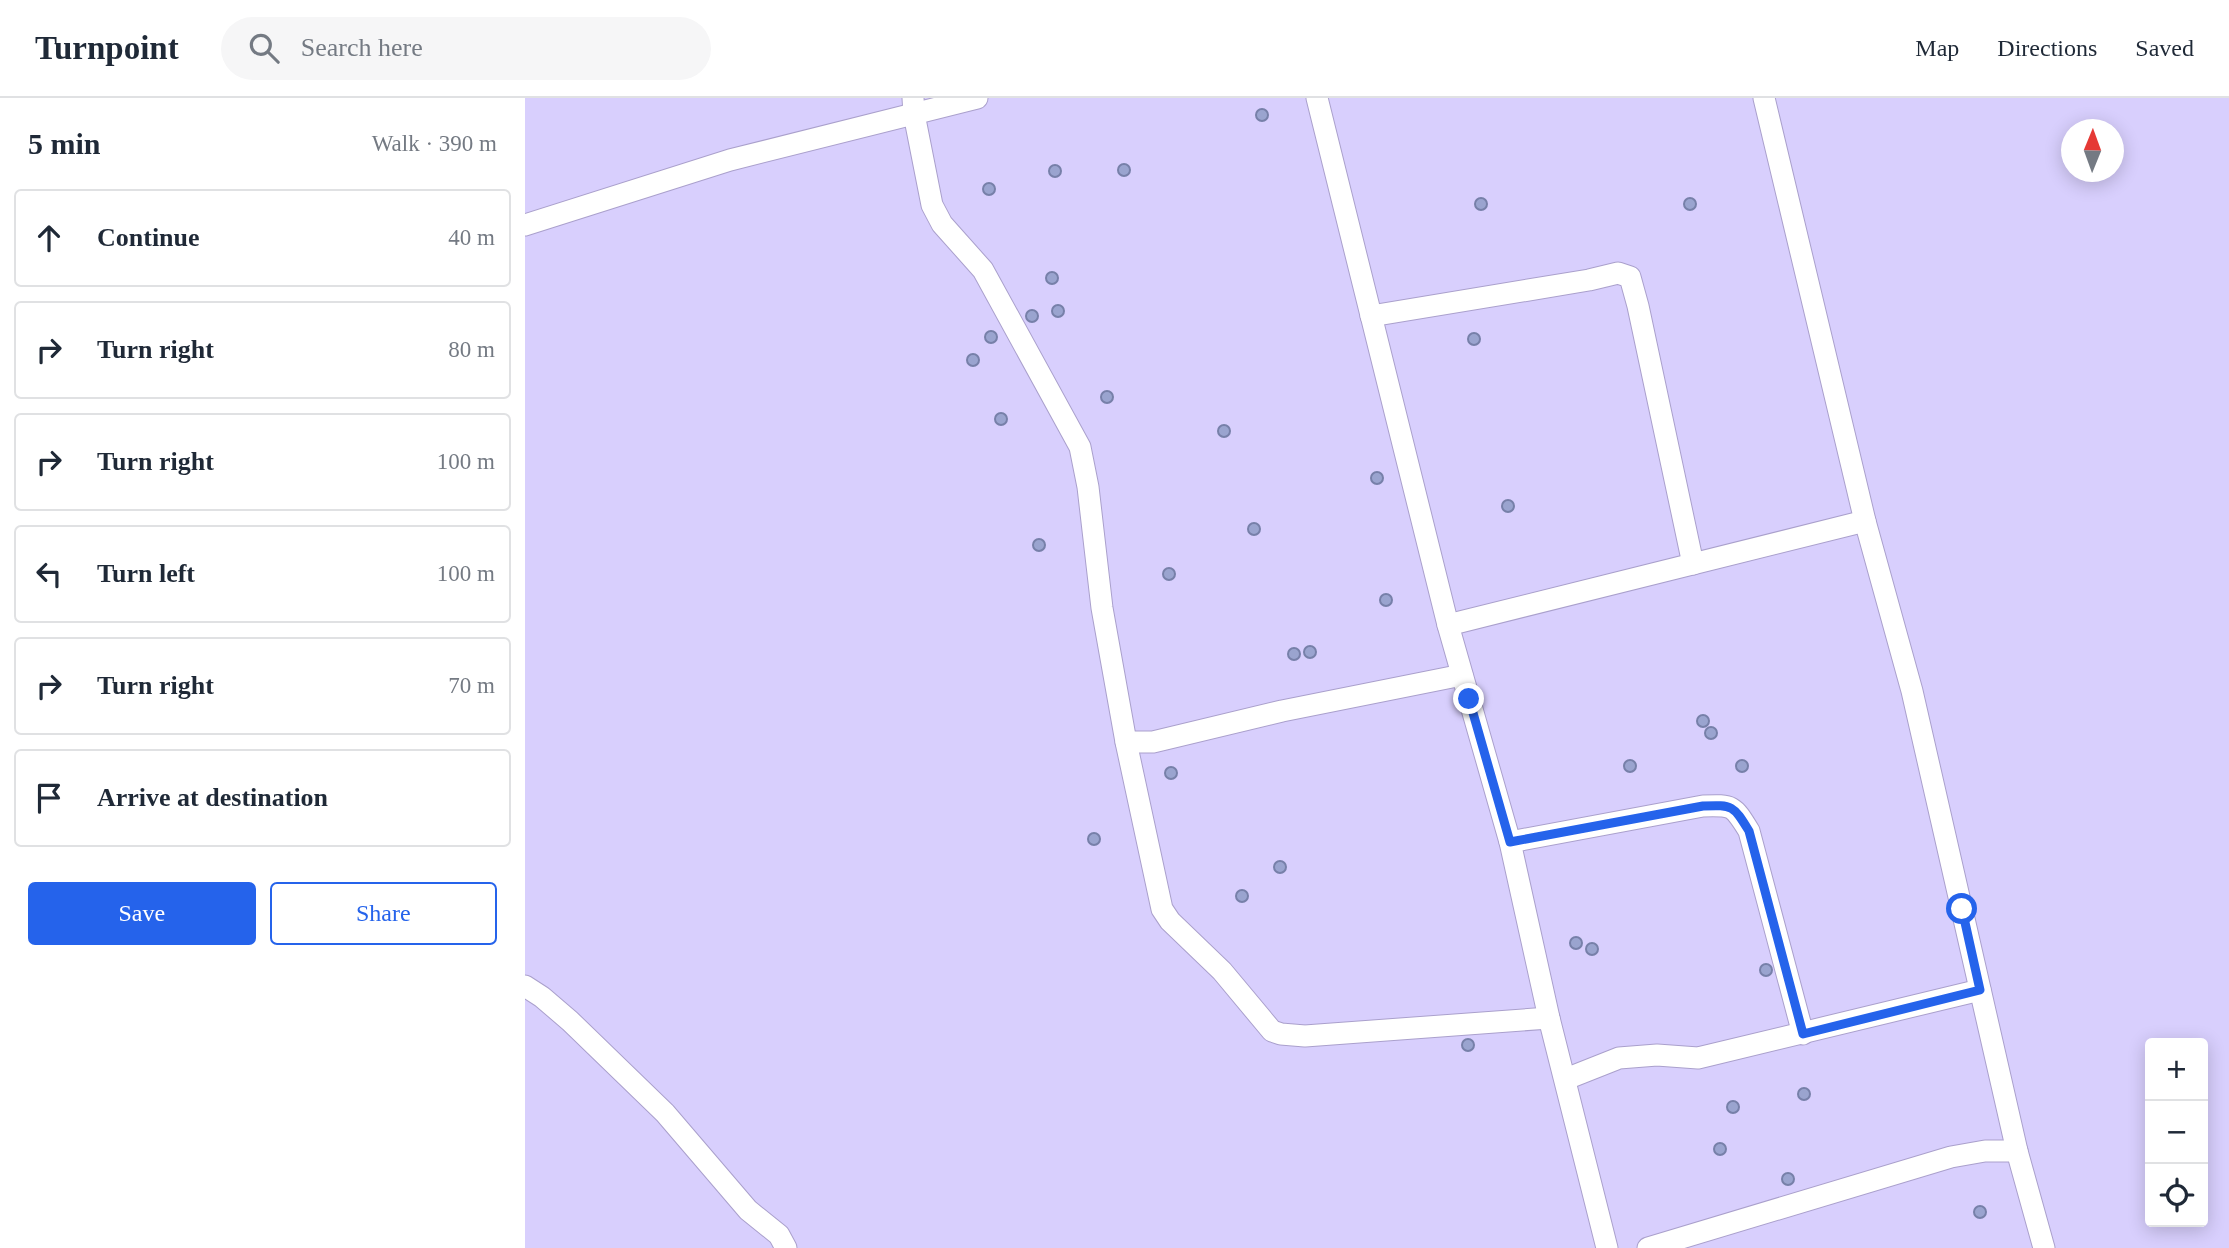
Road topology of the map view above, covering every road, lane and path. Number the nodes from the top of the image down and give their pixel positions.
1 (977, 98) edge
2 (1317, 98) edge
3 (1764, 98) edge
4 (913, 106) edge
5 (525, 225) edge
6 (1371, 316) junction
7 (1865, 521) junction
8 (1693, 564) junction
9 (1448, 625) junction
10 (1462, 675) junction
11 (1126, 742) junction
12 (1510, 842) junction
13 (525, 986) edge
14 (1980, 990) junction
15 (1549, 1018) junction
16 (1803, 1034) junction
17 (1566, 1079) junction
18 (2017, 1151) junction
19 (786, 1248) edge
20 (1607, 1248) edge
21 (1648, 1248) edge
22 (2044, 1248) edge

1 - 4 street
2 - 6 street
3 - 7 street
4 - 5 street
4 - 11 street
6 - 8 street
6 - 9 street
7 - 8 street
7 - 14 street
8 - 9 street
9 - 10 street
10 - 11 street
10 - 12 street
11 - 15 street
12 - 15 street
12 - 16 street
13 - 19 street
14 - 16 street
14 - 18 street
15 - 17 street
16 - 17 street
17 - 20 street
18 - 21 street
18 - 22 street

